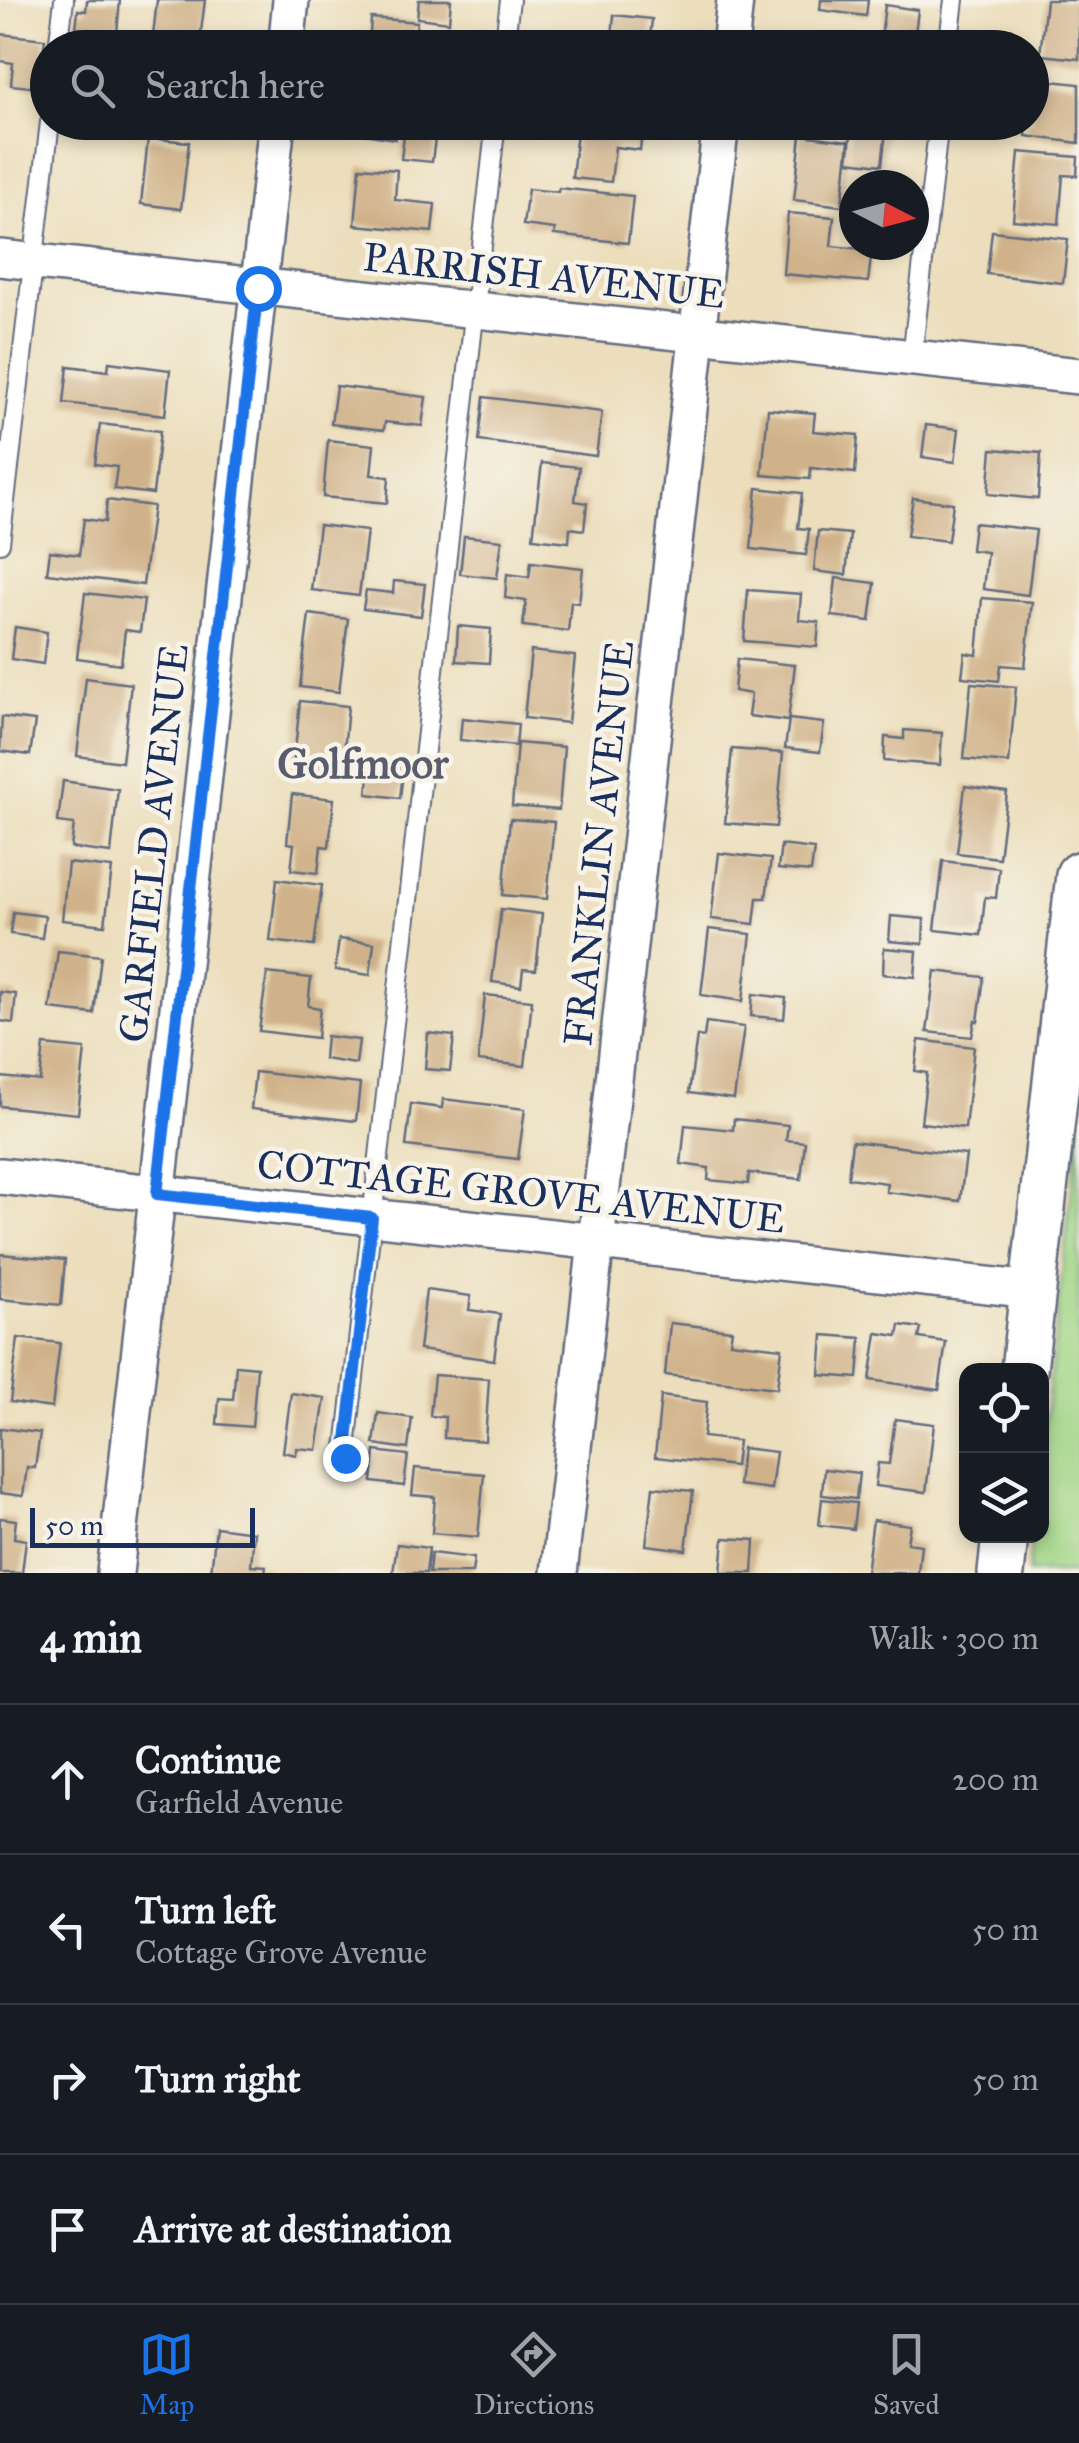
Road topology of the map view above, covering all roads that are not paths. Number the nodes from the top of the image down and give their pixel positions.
1 (64, 0) edge
2 (291, 0) edge
3 (510, 0) edge
4 (735, 0) edge
5 (954, 0) edge
6 (60, 30) edge
7 (288, 30) edge
8 (506, 30) edge
9 (732, 30) edge
10 (950, 30) edge
11 (46, 140) edge
12 (275, 140) edge
13 (494, 140) edge
14 (720, 140) edge
15 (937, 140) edge
16 (17, 260) edge
17 (258, 288) junction
18 (474, 310) junction
19 (698, 333) junction
20 (912, 357) junction
21 (1079, 376) edge
22 (0, 543) edge
23 (1079, 876) edge
24 (0, 1176) edge
25 (157, 1194) junction
26 (372, 1218) junction
27 (596, 1242) junction
28 (1032, 1290) junction
29 (1025, 1363) edge
30 (345, 1458) dead end
31 (1004, 1543) edge
32 (115, 1573) edge
33 (559, 1573) edge
34 (1001, 1573) edge

1 - 6 lane
2 - 7 street
3 - 8 lane
4 - 9 street
5 - 10 lane
11 - 16 lane
12 - 17 street, GARFIELD AVENUE
13 - 18 lane
14 - 19 street, FRANKLIN AVENUE
15 - 20 lane
16 - 17 street, PARRISH AVENUE
16 - 22 lane
17 - 18 street, PARRISH AVENUE
17 - 25 street, GARFIELD AVENUE
18 - 19 street, PARRISH AVENUE
18 - 26 lane
19 - 20 street, PARRISH AVENUE
19 - 27 street, FRANKLIN AVENUE
20 - 21 street, PARRISH AVENUE
23 - 28 street
24 - 25 street, COTTAGE GROVE AVENUE
25 - 26 street, COTTAGE GROVE AVENUE
25 - 32 street, GARFIELD AVENUE
26 - 27 street, COTTAGE GROVE AVENUE
26 - 30 lane
27 - 28 street, COTTAGE GROVE AVENUE
27 - 33 street, FRANKLIN AVENUE
28 - 29 street
31 - 34 street

